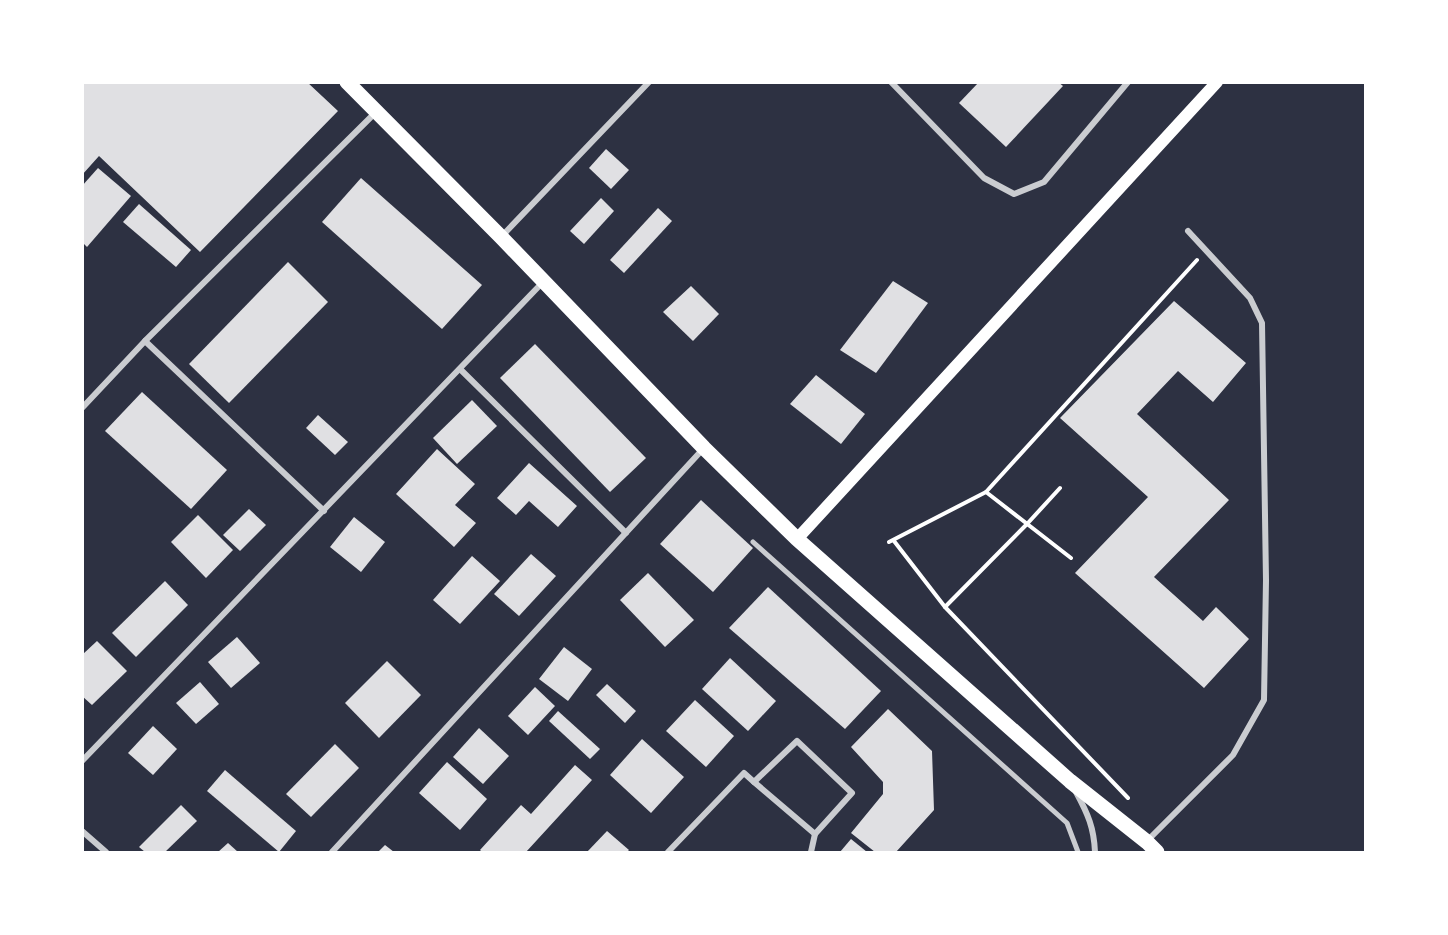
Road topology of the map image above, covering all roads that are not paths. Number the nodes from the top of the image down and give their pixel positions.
1 (347, 82) edge
2 (649, 82) edge
3 (891, 82) edge
4 (1128, 82) edge
5 (1217, 82) edge
6 (377, 112) junction
7 (1188, 231) dead end
8 (501, 237) junction
9 (543, 282) junction
10 (145, 341) junction
11 (460, 369) junction
12 (82, 408) edge
13 (704, 448) junction
14 (324, 511) junction
15 (626, 533) junction
16 (796, 539) junction
17 (753, 542) dead end
18 (82, 761) edge
19 (1070, 781) junction
20 (754, 782) junction
21 (82, 831) edge
22 (815, 834) junction
23 (1152, 847) edge
24 (106, 852) edge
25 (332, 852) edge
26 (668, 852) edge
27 (811, 852) edge
28 (1078, 852) edge
29 (1095, 852) edge

1 - 6 main road
2 - 8 street
3 - 4 street
5 - 16 main road
6 - 8 main road
6 - 10 street
7 - 23 street
8 - 9 main road
9 - 11 street
9 - 13 main road
10 - 12 street
10 - 14 street
11 - 14 street
11 - 15 street
13 - 15 street
13 - 16 main road
14 - 18 street
15 - 25 street
16 - 19 main road
17 - 28 street
19 - 23 main road
19 - 29 street
20 - 22 street
20 - 22 street
20 - 26 street
21 - 24 street
22 - 27 street

